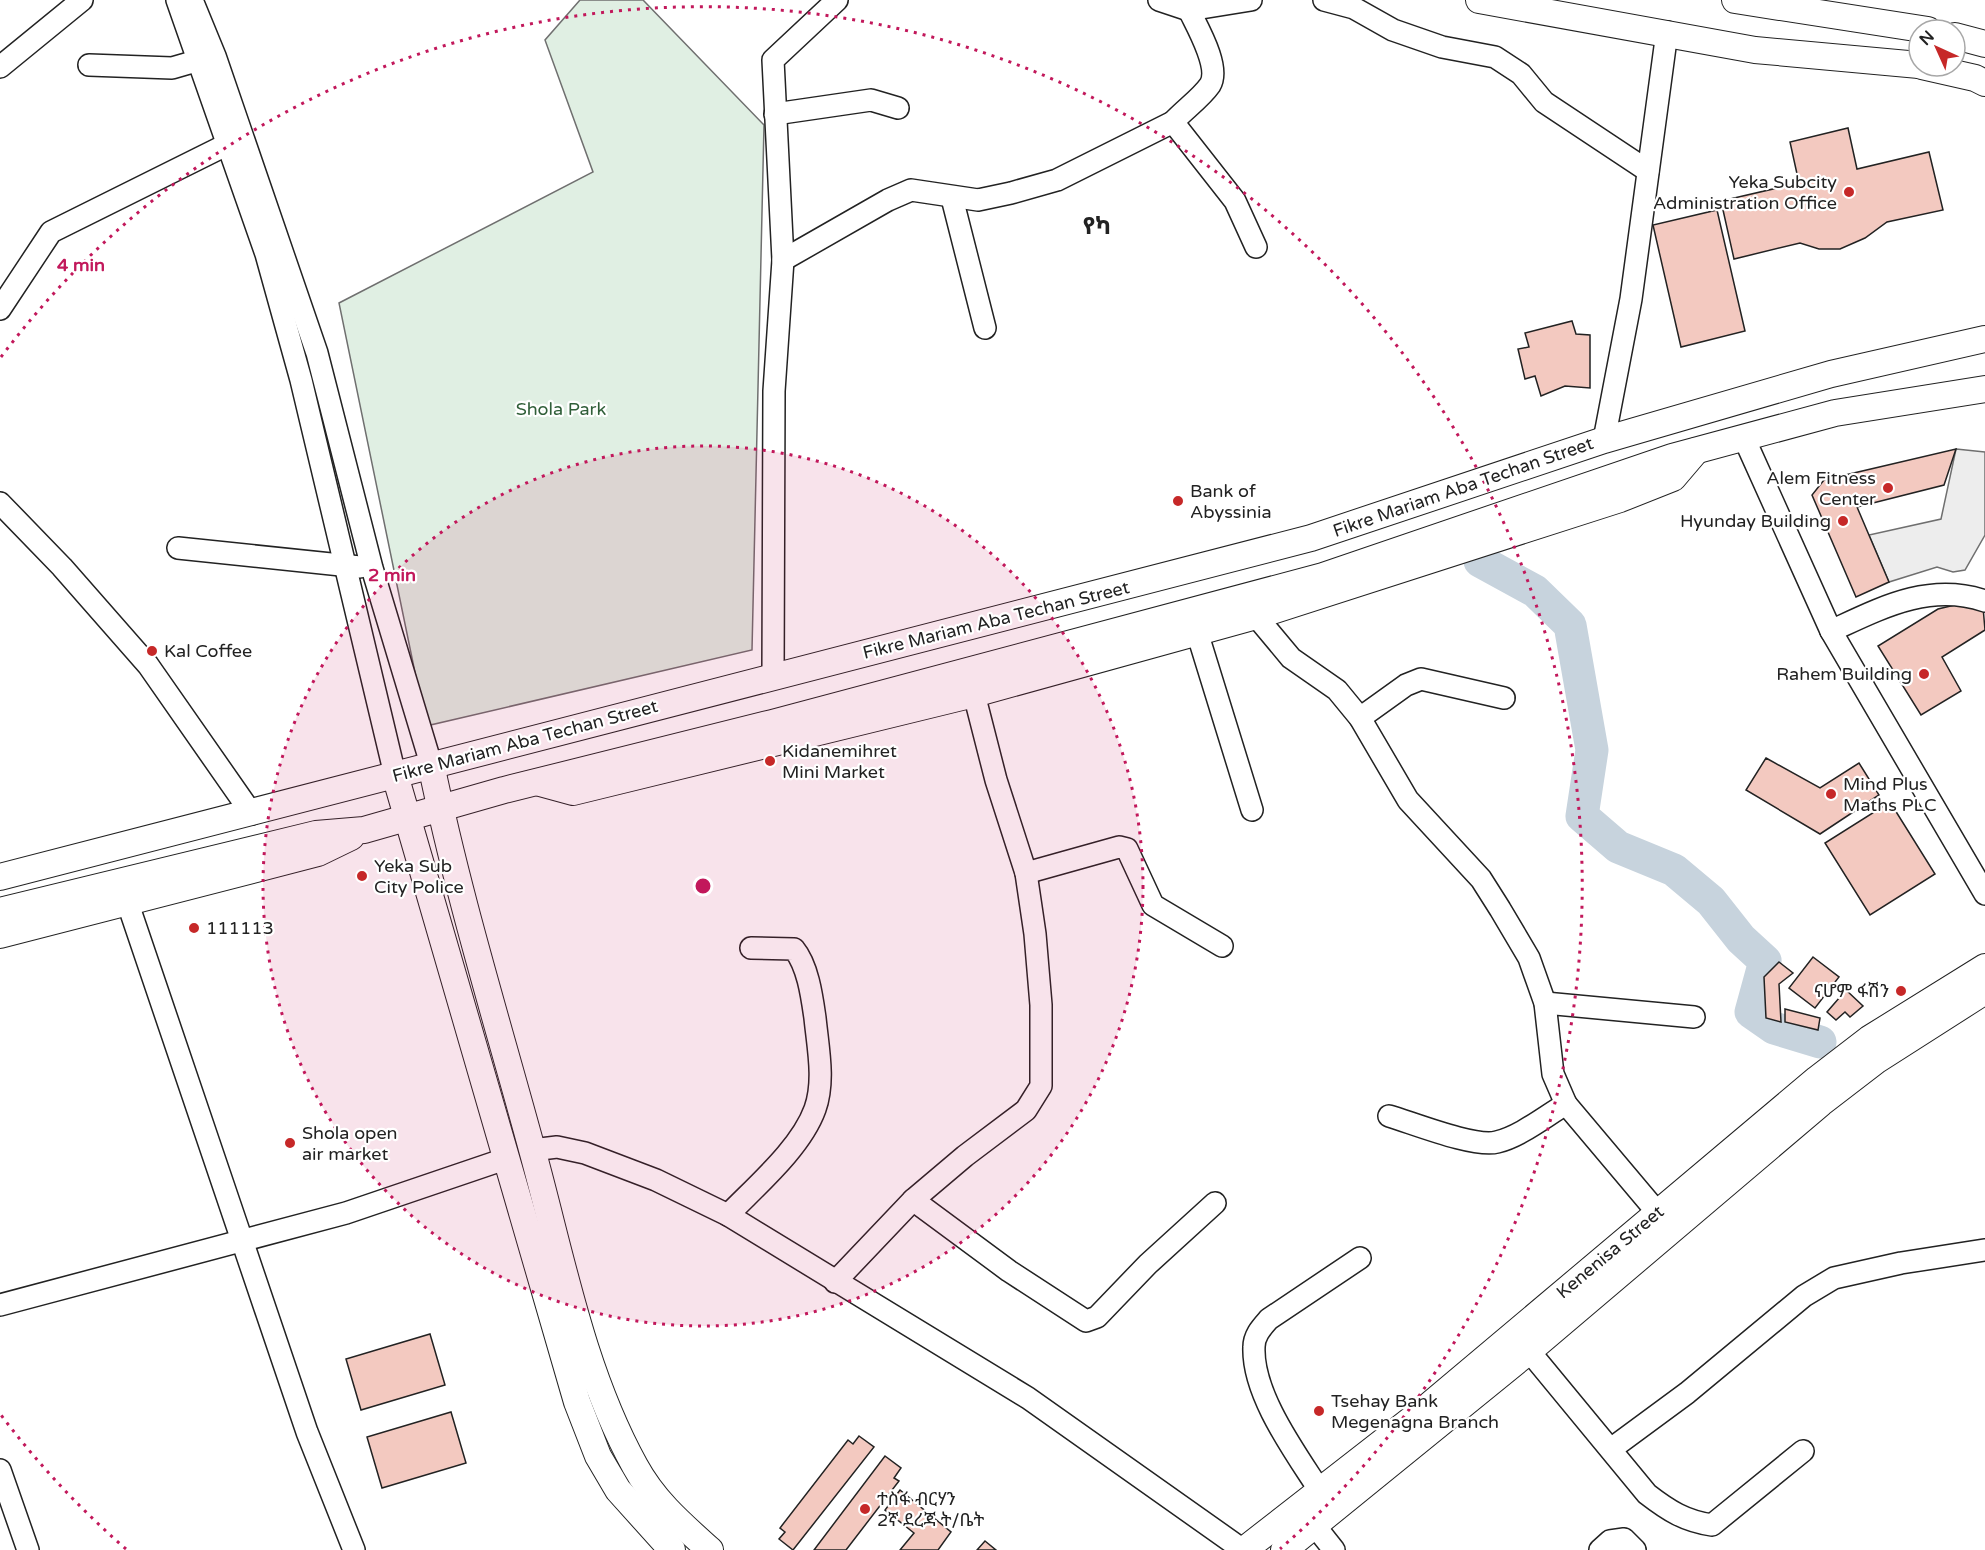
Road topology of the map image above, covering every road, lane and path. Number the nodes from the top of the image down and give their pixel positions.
1 (82, 0) edge
2 (837, 0) edge
3 (1159, 0) edge
4 (1251, 0) edge
5 (1323, 0) edge
6 (1479, 0) edge
7 (1735, 0) edge
8 (190, 1) edge
9 (1189, 10) junction
10 (1907, 27) edge
11 (1666, 32) junction
12 (1967, 39) edge
13 (1985, 44) edge
14 (207, 58) junction
15 (90, 65) dead end
16 (1907, 65) edge
17 (0, 67) edge
18 (1967, 76) edge
19 (1985, 83) edge
20 (898, 108) dead end
21 (775, 114) junction
22 (1173, 122) junction
23 (235, 140) junction
24 (1648, 171) junction
25 (952, 198) junction
26 (1256, 246) dead end
27 (783, 260) junction
28 (0, 309) edge
29 (985, 328) dead end
30 (1985, 339) edge
31 (1831, 374) junction
32 (1979, 394) edge
33 (1835, 413) junction
34 (1744, 438) junction
35 (1604, 440) junction
36 (1696, 451) junction
37 (0, 503) edge
38 (1311, 538) junction
39 (178, 548) dead end
40 (347, 566) junction
41 (372, 568) junction
42 (1323, 576) junction
43 (1985, 602) edge
44 (1257, 616) junction
45 (1831, 631) junction
46 (1197, 632) junction
47 (773, 677) junction
48 (974, 694) junction
49 (1504, 698) dead end
50 (1360, 718) junction
51 (430, 764) junction
52 (395, 775) junction
53 (536, 782) junction
54 (440, 808) junction
55 (1252, 810) dead end
56 (252, 814) junction
57 (406, 817) junction
58 (364, 830) junction
59 (1026, 873) junction
60 (0, 877) edge
61 (1985, 894) edge
62 (128, 904) junction
63 (0, 911) edge
64 (0, 935) edge
65 (1222, 946) dead end
66 (751, 948) dead end
67 (1985, 967) edge
68 (1985, 991) edge
69 (1545, 1004) junction
70 (1694, 1017) dead end
71 (1566, 1104) junction
72 (1389, 1116) dead end
73 (532, 1150) junction
74 (505, 1159) junction
75 (913, 1200) junction
76 (1215, 1203) dead end
77 (1657, 1212) junction
78 (728, 1215) junction
79 (244, 1240) junction
80 (1984, 1250) edge
81 (1360, 1258) dead end
82 (835, 1282) junction
83 (0, 1305) edge
84 (1529, 1351) junction
85 (1395, 1447) junction
86 (1611, 1449) junction
87 (1803, 1451) dead end
88 (0, 1470) edge
89 (1320, 1491) junction
90 (1315, 1526) junction
91 (28, 1550) edge
92 (354, 1550) edge
93 (672, 1550) edge
94 (710, 1550) edge
95 (1244, 1550) edge
96 (1284, 1550) edge
97 (1334, 1550) edge
98 (1600, 1550) edge
99 (1635, 1550) edge

1 - 17 street
2 - 21 street
3 - 9 street
4 - 9 street
5 - 24 street
6 - 11 main road
7 - 10 main road
8 - 14 street
9 - 22 street
11 - 16 main road
11 - 24 street
12 - 13 main road
14 - 15 street
14 - 23 street
18 - 19 main road
20 - 21 street
21 - 27 street
22 - 25 street
22 - 26 street
23 - 28 street
23 - 40 street
23 - 41 street
24 - 35 street
25 - 27 street
25 - 29 street
27 - 47 street
30 - 31 main road, Fikre Mariam Aba Techan Street
31 - 33 main road
31 - 35 main road, Fikre Mariam Aba Techan Street
32 - 33 main road
33 - 34 main road
34 - 36 main road
34 - 45 street
35 - 38 main road, Fikre Mariam Aba Techan Street
36 - 42 main road
36 - 44 main road
37 - 56 street
38 - 42 main road
38 - 47 main road, Fikre Mariam Aba Techan Street
39 - 40 street
40 - 41 street
40 - 52 street
41 - 51 street
42 - 53 main road
43 - 45 street
44 - 46 main road
44 - 50 street
45 - 61 street
46 - 48 main road
46 - 55 street
47 - 51 main road, Fikre Mariam Aba Techan Street
48 - 53 main road
48 - 59 street
49 - 50 street
50 - 69 street
51 - 52 main road, Fikre Mariam Aba Techan Street
51 - 54 main road
52 - 56 main road, Fikre Mariam Aba Techan Street
52 - 57 main road
53 - 54 main road
54 - 57 main road
54 - 73 main road
56 - 60 main road, Fikre Mariam Aba Techan Street
57 - 58 main road
57 - 74 main road
58 - 62 main road
58 - 63 main road
59 - 65 street
59 - 75 street
62 - 64 main road
62 - 79 street
66 - 78 street
67 - 77 main road, Kenenisa Street
68 - 84 main road, Kenenisa Street
69 - 70 street
69 - 71 street
71 - 72 street
71 - 77 street
73 - 78 street
73 - 94 main road
74 - 79 street
74 - 93 main road
75 - 76 street
75 - 82 street
77 - 85 main road, Kenenisa Street
78 - 82 street
79 - 83 street
79 - 92 street
80 - 86 street
81 - 89 street
82 - 95 street
84 - 85 main road, Kenenisa Street
84 - 86 street
85 - 89 main road, Kenenisa Street
85 - 90 main road, Kenenisa Street
86 - 87 street
88 - 91 street
89 - 95 main road, Kenenisa Street
90 - 96 main road, Kenenisa Street
90 - 97 street
98 - 99 street

